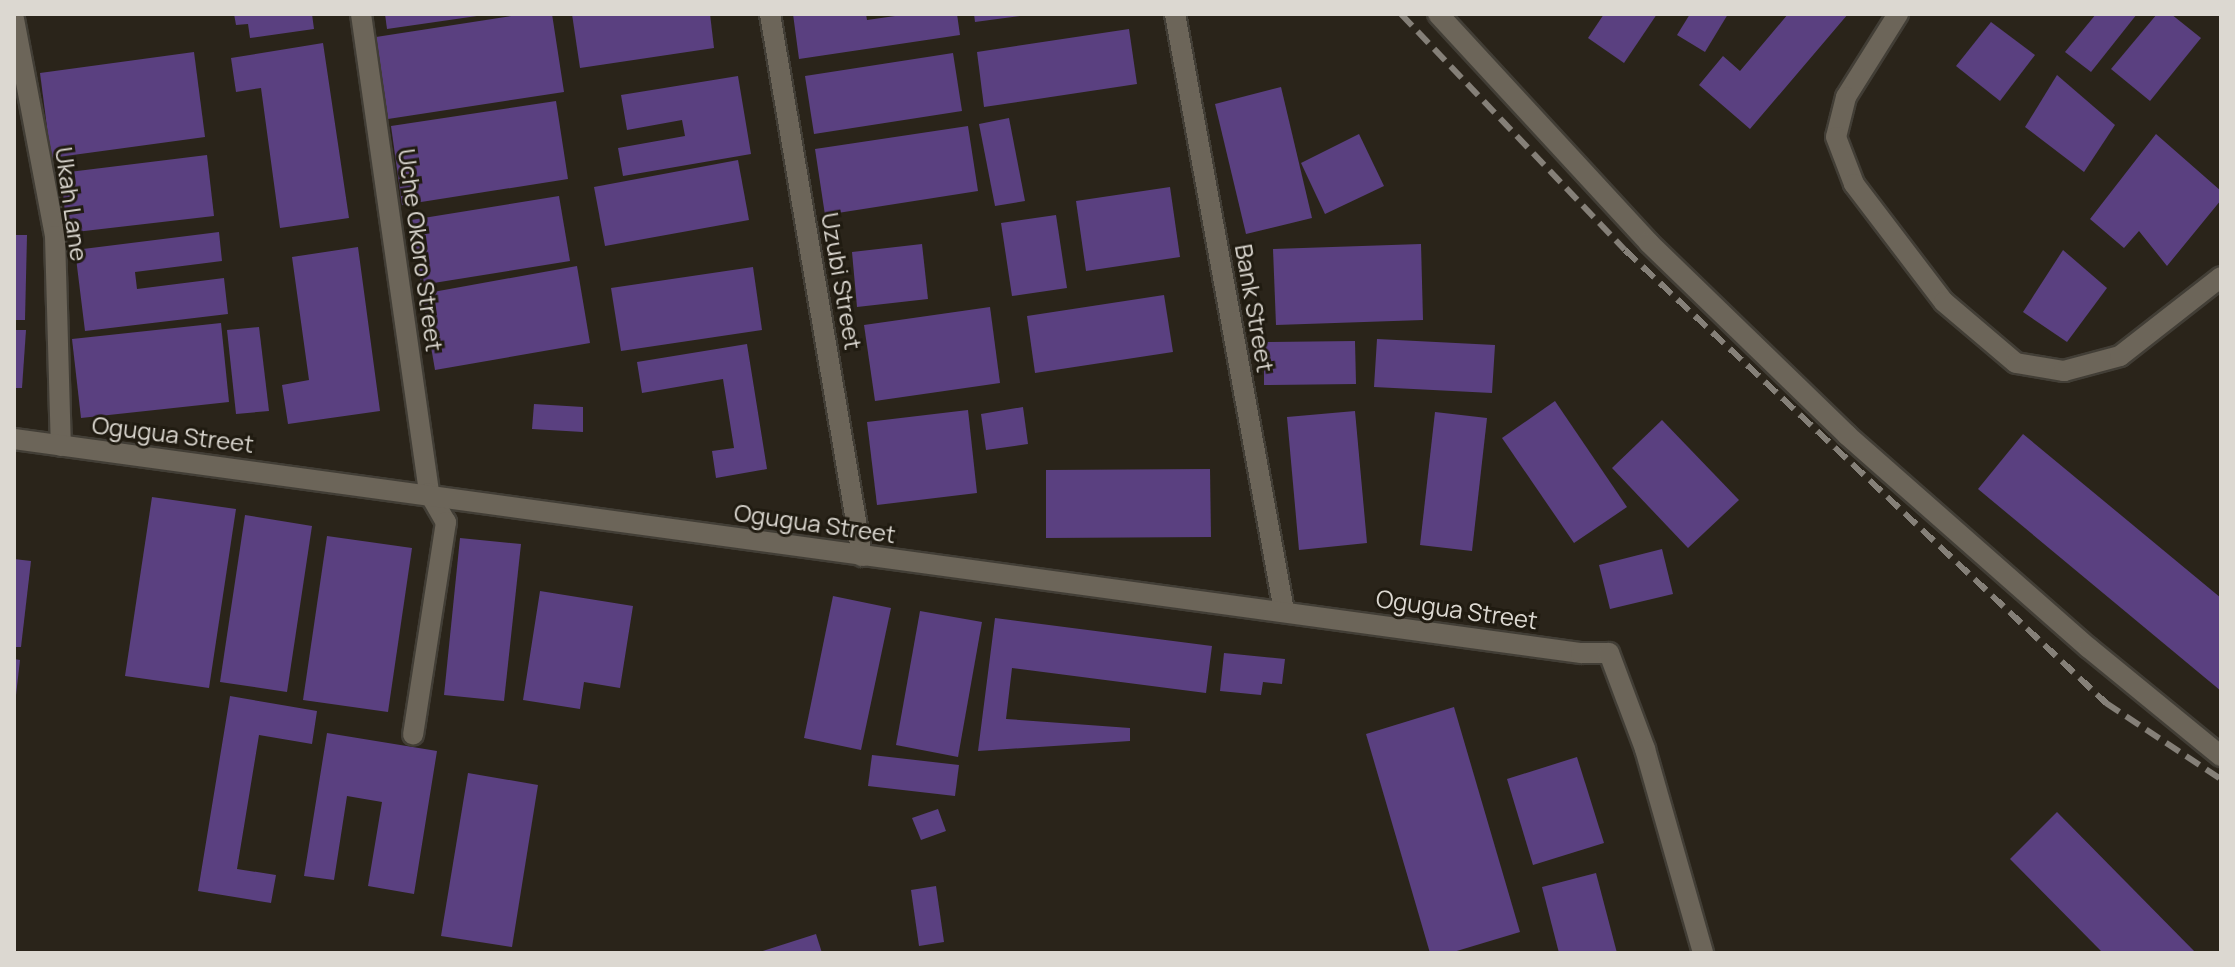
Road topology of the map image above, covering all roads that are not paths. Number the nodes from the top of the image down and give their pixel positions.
1 (361, 14) edge
2 (770, 14) edge
3 (1175, 14) edge
4 (1438, 14) edge
5 (1898, 14) edge
6 (14, 19) edge
7 (2221, 277) edge
8 (14, 439) edge
9 (61, 446) junction
10 (429, 493) junction
11 (862, 556) junction
12 (1284, 611) junction
13 (413, 734) dead end
14 (2221, 756) edge
15 (1703, 953) edge

1 - 10 street, Uche Okoro Street
2 - 11 street, Uzubi Street
3 - 12 street, Bank Street
4 - 14 street
5 - 7 street
6 - 9 street, Ukah Lane
8 - 9 street, Ogugua Street
9 - 10 street, Ogugua Street
10 - 11 street, Ogugua Street
10 - 13 street, Uche Okoro Street
11 - 12 street, Ogugua Street
12 - 15 street, Ogugua Street

